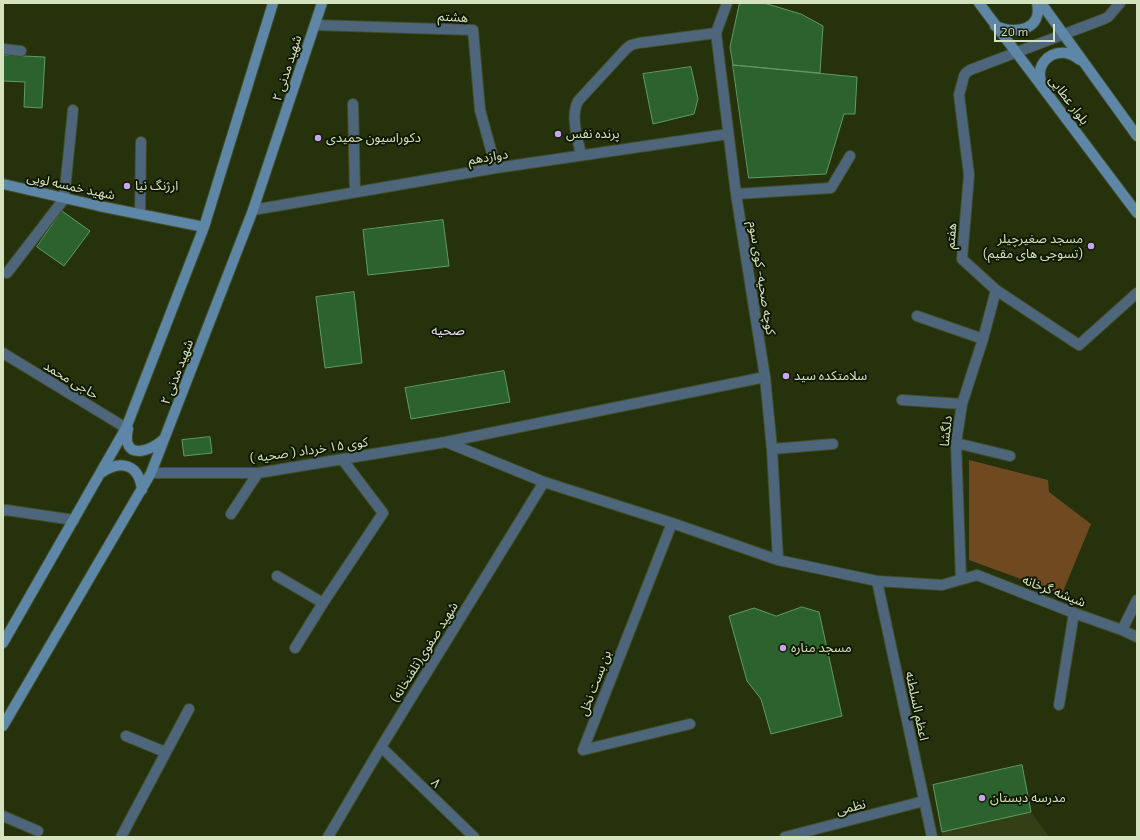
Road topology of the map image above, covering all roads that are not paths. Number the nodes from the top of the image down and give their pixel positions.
1 (273, 3) edge
2 (322, 3) edge
3 (727, 3) edge
4 (979, 3) edge
5 (1037, 3) edge
6 (1040, 3) edge
7 (1120, 3) edge
8 (315, 25) junction
9 (995, 26) junction
10 (716, 33) junction
11 (1063, 34) junction
12 (3, 49) edge
13 (21, 51) dead end
14 (1017, 52) junction
15 (1082, 61) junction
16 (1043, 86) junction
17 (353, 104) dead end
18 (73, 110) dead end
19 (728, 134) junction
20 (1137, 136) edge
21 (141, 142) dead end
22 (580, 155) junction
23 (850, 156) dead end
24 (496, 168) junction
25 (3, 184) edge
26 (355, 192) junction
27 (736, 194) junction
28 (64, 199) junction
29 (253, 210) junction
30 (1137, 213) edge
31 (140, 214) junction
32 (204, 227) junction
33 (7, 273) dead end
34 (996, 290) junction
35 (1137, 293) edge
36 (917, 316) dead end
37 (983, 339) junction
38 (3, 353) edge
39 (765, 377) junction
40 (902, 400) dead end
41 (962, 404) junction
42 (128, 424) junction
43 (166, 437) junction
44 (446, 442) junction
45 (833, 444) dead end
46 (956, 444) junction
47 (772, 448) junction
48 (1010, 456) dead end
49 (342, 458) junction
50 (151, 472) junction
51 (258, 473) junction
52 (101, 474) junction
53 (544, 482) junction
54 (142, 490) junction
55 (4, 510) edge
56 (231, 514) dead end
57 (74, 520) junction
58 (672, 523) junction
59 (778, 560) junction
60 (277, 576) dead end
61 (961, 579) junction
62 (877, 581) junction
63 (1137, 600) edge
64 (323, 603) junction
65 (1074, 613) junction
66 (1122, 630) junction
67 (1137, 637) edge
68 (3, 643) edge
69 (295, 648) dead end
70 (1059, 705) dead end
71 (189, 709) dead end
72 (690, 724) dead end
73 (3, 726) edge
74 (126, 736) dead end
75 (381, 747) junction
76 (165, 752) junction
77 (924, 801) junction
78 (3, 816) edge
79 (38, 831) dead end
80 (120, 837) edge
81 (328, 837) edge
82 (474, 837) edge
83 (785, 837) edge
84 (932, 837) edge

1 - 32 main road, شهید مدنی ۲
2 - 8 main road, شهید مدنی ۲
3 - 10 street, کوچه صحیه- کوی سوم
4 - 9 main road, بلوار عطایی
5 - 9 main road
6 - 11 main road
7 - 11 street
8 - 24 street, هشتم
8 - 29 main road, شهید مدنی ۲
9 - 14 main road, بلوار عطایی
10 - 19 street, کوچه صحیه- کوی سوم
10 - 22 street
11 - 14 street
11 - 15 main road
12 - 13 street
14 - 16 main road, بلوار عطایی
14 - 34 street, هفتم
15 - 16 main road
15 - 20 main road
16 - 30 main road, بلوار عطایی
17 - 26 street
18 - 28 street
19 - 22 street, دوازدهم
19 - 27 street, کوچه صحیه- کوی سوم
21 - 31 street
22 - 24 street, دوازدهم
23 - 27 street
24 - 26 street, دوازدهم
25 - 28 main road, شهید خمسه لویی
26 - 29 street, دوازدهم
27 - 39 street, کوچه صحیه- کوی سوم
28 - 31 main road, شهید خمسه لویی
28 - 33 street
29 - 43 main road, شهید مدنی ۲
31 - 32 main road, شهید خمسه لویی
32 - 42 main road, شهید مدنی ۲
34 - 35 street, هفتم
34 - 37 street, دلگشا
36 - 37 street
37 - 41 street, دلگشا
38 - 42 street, حاجی محمد
39 - 44 street, کوی ۱۵ خرداد ( صحیه )
39 - 47 street, کوچه صحیه- کوی سوم
40 - 41 street
41 - 46 street, دلگشا
42 - 43 main road
42 - 52 main road, شهید مدنی ۲
43 - 50 main road, شهید مدنی ۲
44 - 49 street, کوی ۱۵ خرداد ( صحیه )
44 - 53 street, شیشه گرخانه
45 - 47 street
46 - 48 street
46 - 61 street, دلگشا
47 - 59 street, کوچه صحیه- کوی سوم
49 - 51 street, کوی ۱۵ خرداد ( صحیه )
49 - 64 street
50 - 51 street, کوی ۱۵ خرداد ( صحیه )
50 - 54 main road, شهید مدنی ۲
51 - 56 street
52 - 54 main road
52 - 57 main road, شهید مدنی ۲
53 - 58 street, شیشه گرخانه
53 - 75 street, شهید صفوی(تلفنخانه)
54 - 73 main road, شهید مدنی ۲
55 - 57 street
57 - 68 main road, شهید مدنی ۲
58 - 59 street, شیشه گرخانه
58 - 72 street, بن بست نخل
59 - 62 street, شیشه گرخانه
60 - 64 street
61 - 62 street, شیشه گرخانه
61 - 65 street, شیشه گرخانه
62 - 77 street, اعظم السلطنه
63 - 66 street
64 - 69 street
65 - 66 street, شیشه گرخانه
65 - 70 street
66 - 67 street, شیشه گرخانه
71 - 76 street
74 - 76 street
75 - 81 street, شهید صفوی(تلفنخانه)
75 - 82 street, ۸
76 - 80 street
77 - 83 street, نظمی
77 - 84 street, اعظم السلطنه
78 - 79 street

